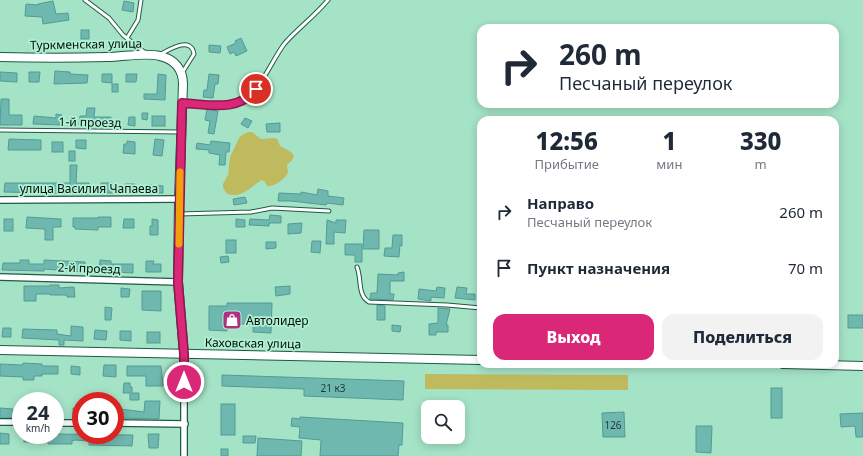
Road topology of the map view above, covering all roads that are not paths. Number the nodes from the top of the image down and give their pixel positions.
1 (85, 0) edge
2 (141, 0) edge
3 (328, 0) edge
4 (127, 38) junction
5 (147, 55) junction
6 (158, 55) junction
7 (0, 57) edge
8 (182, 73) junction
9 (182, 103) junction
10 (0, 130) edge
11 (181, 132) junction
12 (179, 199) junction
13 (0, 200) edge
14 (329, 211) dead end
15 (179, 214) junction
16 (357, 267) dead end
17 (0, 276) edge
18 (178, 282) junction
19 (477, 308) edge
20 (0, 350) edge
21 (184, 354) junction
22 (477, 360) edge
23 (839, 365) edge
24 (863, 366) edge
25 (0, 422) edge
26 (12, 422) edge
27 (124, 424) edge
28 (185, 424) junction
29 (184, 456) edge

1 - 4 lane
2 - 4 lane
3 - 9 lane
4 - 5 lane
5 - 6 main road, Туркменская улица
5 - 7 main road, Туркменская улица
6 - 8 main road, Туркменская улица
6 - 8 lane
8 - 9 main road
9 - 11 main road
10 - 11 lane, 1-й проезд
11 - 12 main road
12 - 13 street, улица Василия Чапаева
12 - 15 main road
14 - 15 lane
15 - 18 main road
16 - 19 lane
17 - 18 street, 2-й проезд
18 - 21 main road
20 - 21 main road, Каховская улица
21 - 22 main road, Каховская улица
21 - 28 street
23 - 24 main road
25 - 26 street
27 - 28 street
28 - 29 street

